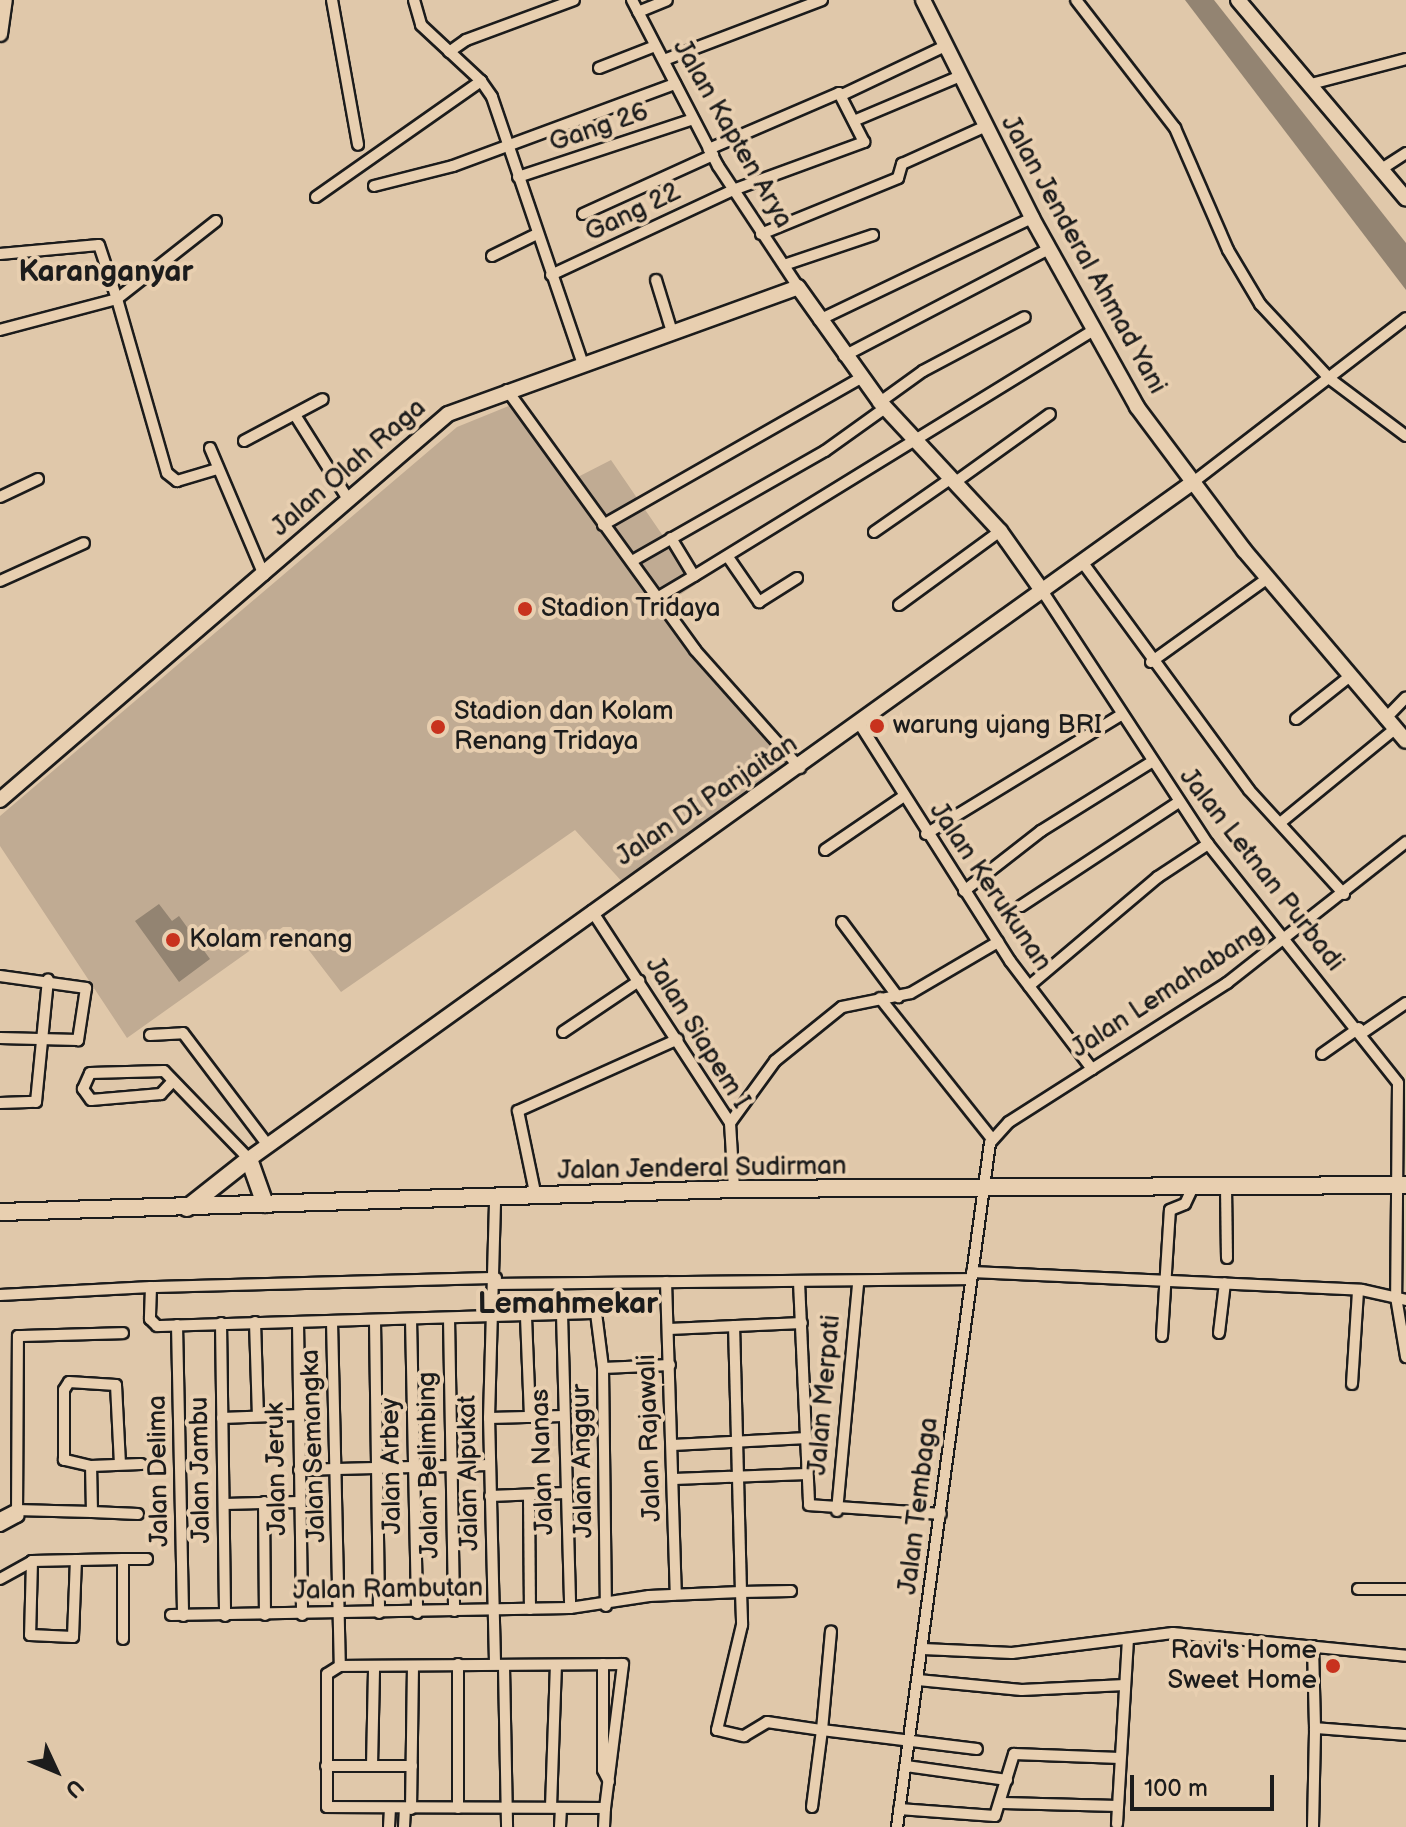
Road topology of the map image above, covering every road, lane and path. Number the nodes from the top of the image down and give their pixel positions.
1 (332, 0) edge
2 (414, 0) edge
3 (574, 0) edge
4 (632, 0) edge
5 (667, 0) edge
6 (822, 0) edge
7 (923, 0) edge
8 (1076, 0) edge
9 (1238, 0) edge
10 (3, 6) edge
11 (638, 12) junction
12 (0, 34) edge
13 (655, 46) junction
14 (945, 46) junction
15 (449, 52) junction
16 (1406, 59) edge
17 (664, 60) junction
18 (599, 68) dead end
19 (960, 76) junction
20 (481, 81) junction
21 (675, 84) junction
22 (1311, 84) junction
23 (844, 94) junction
24 (693, 119) junction
25 (856, 120) junction
26 (986, 126) junction
27 (358, 145) dead end
28 (506, 147) junction
29 (711, 152) junction
30 (1406, 153) edge
31 (1380, 170) junction
32 (518, 177) junction
33 (374, 186) dead end
34 (733, 190) junction
35 (316, 197) dead end
36 (1406, 199) edge
37 (583, 214) dead end
38 (1032, 218) junction
39 (216, 221) dead end
40 (537, 234) junction
41 (761, 234) junction
42 (873, 235) dead end
43 (1049, 249) junction
44 (0, 254) edge
45 (492, 256) dead end
46 (784, 265) junction
47 (551, 275) junction
48 (656, 280) dead end
49 (798, 287) junction
50 (117, 299) junction
51 (1025, 317) dead end
52 (1406, 318) edge
53 (819, 320) junction
54 (0, 330) edge
55 (1093, 331) junction
56 (672, 332) junction
57 (844, 356) junction
58 (583, 365) junction
59 (861, 378) junction
60 (1330, 379) junction
61 (507, 390) junction
62 (323, 399) dead end
63 (882, 405) junction
64 (1050, 414) dead end
65 (295, 415) junction
66 (1406, 436) edge
67 (913, 437) junction
68 (244, 441) dead end
69 (210, 448) dead end
70 (217, 469) junction
71 (38, 479) dead end
72 (952, 481) junction
73 (1192, 483) junction
74 (0, 497) edge
75 (348, 499) junction
76 (603, 525) junction
77 (1000, 531) junction
78 (874, 532) dead end
79 (671, 538) junction
80 (84, 543) dead end
81 (728, 557) junction
82 (632, 561) junction
83 (1083, 563) junction
84 (264, 575) junction
85 (694, 576) junction
86 (797, 578) dead end
87 (1268, 578) junction
88 (0, 581) edge
89 (1043, 592) junction
90 (657, 598) junction
91 (899, 605) dead end
92 (1151, 662) junction
93 (1350, 676) junction
94 (1406, 697) edge
95 (1119, 716) junction
96 (1296, 719) dead end
97 (859, 723) junction
98 (1390, 724) junction
99 (1406, 741) edge
100 (1150, 763) junction
101 (800, 768) junction
102 (904, 796) junction
103 (0, 800) edge
104 (1179, 802) junction
105 (1280, 823) junction
106 (926, 834) junction
107 (1406, 842) edge
108 (1208, 844) junction
109 (825, 850) dead end
110 (964, 891) junction
111 (1344, 894) junction
112 (1021, 906) dead end
113 (592, 911) junction
114 (842, 922) dead end
115 (1285, 940) junction
116 (998, 942) junction
117 (0, 976) edge
118 (48, 980) junction
119 (639, 981) junction
120 (1029, 986) junction
121 (898, 997) junction
122 (880, 998) junction
123 (1405, 1005) edge
124 (1361, 1030) junction
125 (563, 1032) dead end
126 (150, 1035) dead end
127 (0, 1038) edge
128 (678, 1039) junction
129 (43, 1042) junction
130 (1322, 1054) dead end
131 (1092, 1069) junction
132 (173, 1081) junction
133 (1403, 1094) edge
134 (0, 1103) edge
135 (730, 1123) junction
136 (992, 1139) junction
137 (267, 1144) junction
138 (249, 1159) junction
139 (1404, 1185) edge
140 (1226, 1187) junction
141 (734, 1189) junction
142 (1192, 1189) junction
143 (985, 1191) junction
144 (536, 1197) junction
145 (495, 1198) junction
146 (265, 1204) junction
147 (187, 1208) junction
148 (0, 1212) edge
149 (1227, 1258) dead end
150 (972, 1276) junction
151 (496, 1281) junction
152 (666, 1282) junction
153 (799, 1282) junction
154 (1167, 1282) junction
155 (858, 1283) junction
156 (1225, 1283) junction
157 (151, 1287) junction
158 (1358, 1290) junction
159 (0, 1295) edge
160 (1401, 1299) edge
161 (562, 1314) junction
162 (495, 1316) junction
163 (526, 1317) junction
164 (449, 1318) junction
165 (411, 1319) junction
166 (332, 1321) junction
167 (375, 1321) junction
168 (255, 1322) junction
169 (298, 1322) junction
170 (221, 1323) junction
171 (802, 1323) junction
172 (177, 1325) junction
173 (734, 1326) junction
174 (669, 1329) junction
175 (123, 1333) dead end
176 (1219, 1333) dead end
177 (1162, 1336) dead end
178 (1406, 1357) edge
179 (670, 1365) junction
180 (603, 1368) junction
181 (1352, 1384) dead end
182 (298, 1415) junction
183 (258, 1416) junction
184 (564, 1416) junction
185 (530, 1417) junction
186 (222, 1418) junction
187 (489, 1418) junction
188 (807, 1438) junction
189 (738, 1441) junction
190 (673, 1445) junction
191 (120, 1464) junction
192 (141, 1464) dead end
193 (489, 1465) junction
194 (91, 1466) junction
195 (414, 1466) junction
196 (451, 1466) junction
197 (338, 1469) junction
198 (376, 1469) junction
199 (299, 1470) junction
200 (807, 1474) junction
201 (739, 1476) junction
202 (674, 1479) junction
203 (566, 1493) junction
204 (490, 1496) junction
205 (529, 1496) junction
206 (264, 1502) junction
207 (299, 1502) junction
208 (225, 1504) junction
209 (837, 1511) junction
210 (92, 1512) junction
211 (19, 1513) junction
212 (138, 1514) dead end
213 (941, 1514) junction
214 (0, 1518) edge
215 (0, 1526) edge
216 (123, 1559) junction
217 (147, 1559) dead end
218 (76, 1560) junction
219 (32, 1561) junction
220 (0, 1579) edge
221 (1358, 1589) dead end
222 (1406, 1589) edge
223 (791, 1591) dead end
224 (741, 1592) junction
225 (676, 1593) junction
226 (606, 1606) junction
227 (570, 1608) junction
228 (530, 1609) junction
229 (493, 1610) junction
230 (454, 1611) junction
231 (379, 1613) junction
232 (417, 1613) junction
233 (340, 1614) junction
234 (171, 1615) dead end
235 (265, 1615) junction
236 (302, 1615) junction
237 (183, 1616) junction
238 (225, 1616) junction
239 (831, 1631) dead end
240 (123, 1639) dead end
241 (1128, 1641) junction
242 (1313, 1646) junction
243 (923, 1649) junction
244 (1406, 1656) edge
245 (458, 1664) junction
246 (603, 1664) junction
247 (499, 1665) junction
248 (413, 1666) junction
249 (556, 1666) junction
250 (374, 1667) junction
251 (335, 1668) junction
252 (918, 1680) junction
253 (1125, 1685) junction
254 (1315, 1728) junction
255 (822, 1730) junction
256 (1406, 1735) edge
257 (907, 1737) junction
258 (977, 1749) dead end
259 (1120, 1758) junction
260 (326, 1766) junction
261 (372, 1766) junction
262 (412, 1766) junction
263 (906, 1766) junction
264 (1007, 1780) junction
265 (609, 1782) junction
266 (1003, 1803) junction
267 (507, 1806) junction
268 (1118, 1806) junction
269 (556, 1807) junction
270 (812, 1807) dead end
271 (458, 1808) junction
272 (605, 1808) junction
273 (390, 1809) junction
274 (408, 1809) junction
275 (899, 1809) junction
276 (1117, 1824) dead end
277 (389, 1827) edge
278 (404, 1827) edge
279 (507, 1827) edge
280 (560, 1827) edge
281 (604, 1827) edge
282 (897, 1827) edge
283 (1313, 1827) edge

1 - 27 street
2 - 15 street
3 - 15 street
4 - 11 street, Jalan Kapten Arya
5 - 11 street
6 - 17 street
7 - 14 street, Jalan Jenderal Ahmad Yani
8 - 60 street
9 - 22 street
10 - 12 street
11 - 13 street, Jalan Kapten Arya
13 - 17 street, Jalan Kapten Arya
13 - 18 street
14 - 19 street, Jalan Jenderal Ahmad Yani
14 - 23 street
15 - 20 street
16 - 22 street
17 - 21 street, Jalan Kapten Arya
19 - 25 street
19 - 26 street, Jalan Jenderal Ahmad Yani
20 - 28 street
20 - 35 street
21 - 24 street, Jalan Kapten Arya
21 - 28 street
22 - 31 street
23 - 25 street
23 - 29 street
24 - 29 street, Jalan Kapten Arya
24 - 32 street, Gang 26
25 - 34 street, Gang 22
26 - 38 street, Jalan Jenderal Ahmad Yani
26 - 41 street
28 - 32 street
28 - 33 street
29 - 34 street, Jalan Kapten Arya
29 - 37 street
30 - 31 street
31 - 36 street
32 - 40 street
34 - 41 street, Jalan Kapten Arya
34 - 47 street, Gang 22
38 - 43 street, Jalan Jenderal Ahmad Yani
38 - 53 street
39 - 50 street
40 - 45 street
40 - 47 street
41 - 46 street, Jalan Kapten Arya
42 - 46 street
43 - 55 street, Jalan Jenderal Ahmad Yani
43 - 57 street
44 - 50 street
46 - 49 street, Jalan Kapten Arya
47 - 58 street
48 - 56 street
49 - 53 street
49 - 56 street, Jalan Olah Raga
50 - 54 street
50 - 70 street
51 - 63 street
52 - 60 street
53 - 57 street
55 - 67 street
55 - 73 street, Jalan Jenderal Ahmad Yani
56 - 58 street, Jalan Olah Raga
57 - 59 street
58 - 61 street, Jalan Olah Raga
59 - 63 street
59 - 76 street
60 - 66 street
60 - 73 street
61 - 75 street, Jalan Olah Raga
61 - 76 street
62 - 65 street
63 - 67 street
63 - 79 street
64 - 72 street
65 - 68 street
65 - 75 street
67 - 72 street
67 - 81 street
69 - 70 street
70 - 84 street
71 - 74 street
72 - 77 street
72 - 78 street
73 - 83 street, Jalan DI Panjaitan
73 - 87 street, Jalan Jenderal Ahmad Yani
75 - 84 street, Jalan Olah Raga
76 - 82 street
77 - 89 street
77 - 91 street
79 - 82 street
79 - 85 street
80 - 88 street
81 - 85 street
81 - 86 street
82 - 90 street
83 - 89 street, Jalan DI Panjaitan
83 - 92 street
84 - 103 street, Jalan Olah Raga
85 - 90 street
87 - 92 street
87 - 93 street, Jalan Jenderal Ahmad Yani
89 - 95 street, Jalan Letnan Purbadi
89 - 97 street, Jalan DI Panjaitan
90 - 101 street
92 - 105 street
93 - 96 street
93 - 98 street, Jalan Jenderal Ahmad Yani
94 - 98 street
95 - 100 street, Jalan Letnan Purbadi
95 - 106 street
97 - 101 street, Jalan DI Panjaitan
97 - 102 street, Jalan Kerukunan
98 - 99 street, Jalan Jenderal Ahmad Yani
98 - 105 street
100 - 104 street, Jalan Letnan Purbadi
100 - 110 street
101 - 113 street, Jalan DI Panjaitan
102 - 106 street, Jalan Kerukunan
102 - 109 street
104 - 108 street, Jalan Letnan Purbadi
104 - 112 street
105 - 111 street
106 - 110 street, Jalan Kerukunan
107 - 111 street, Jalan Lemahabang
108 - 115 street, Jalan Letnan Purbadi
108 - 120 street
110 - 116 street, Jalan Kerukunan
111 - 115 street, Jalan Lemahabang
113 - 119 street, Jalan Siapem I
113 - 137 street, Jalan DI Panjaitan
114 - 121 street
115 - 124 street, Jalan Letnan Purbadi
115 - 131 street, Jalan Lemahabang
116 - 120 street, Jalan Kerukunan
116 - 121 street
117 - 118 street
118 - 129 street
118 - 129 street
119 - 125 street
119 - 128 street, Jalan Siapem I
120 - 131 street, Jalan Kerukunan
121 - 122 street
122 - 135 street
122 - 136 street
123 - 124 street
124 - 130 street
124 - 133 street, Jalan Letnan Purbadi
126 - 137 street
127 - 129 street
128 - 135 street, Jalan Siapem I
128 - 144 street
129 - 134 street
131 - 136 street, Jalan Lemahabang
132 - 132 street
132 - 138 street
133 - 139 street, Jalan Letnan Purbadi
135 - 141 street, Jalan Siapem I
136 - 143 street
137 - 138 street, Jalan DI Panjaitan
138 - 146 main road
138 - 147 main road
139 - 140 main road, Jalan Jenderal Sudirman
139 - 160 street, Jalan Letnan Purbadi
140 - 142 main road, Jalan Jenderal Sudirman
140 - 149 street
141 - 143 main road, Jalan Jenderal Sudirman
141 - 144 main road, Jalan Jenderal Sudirman
142 - 143 main road, Jalan Jenderal Sudirman
142 - 154 street
143 - 150 street, Jalan Tembaga
144 - 145 main road, Jalan Jenderal Sudirman
145 - 146 main road, Jalan Jenderal Sudirman
145 - 151 street, Jalan Alpukat
146 - 147 main road, Jalan Jenderal Sudirman
147 - 148 main road, Jalan Jenderal Sudirman
150 - 154 street
150 - 155 street
150 - 213 street, Jalan Tembaga
151 - 152 street
151 - 157 street
151 - 162 street, Jalan Alpukat
152 - 153 street
152 - 174 street, Jalan Rajawali
153 - 155 street
153 - 171 street
154 - 156 street
154 - 177 street
155 - 209 street, Jalan Merpati
156 - 158 street
156 - 176 street
157 - 159 street
157 - 172 street
158 - 160 street
158 - 181 street
160 - 178 street, Jalan Letnan Purbadi
161 - 163 street
161 - 180 street, Jalan Anggur
161 - 184 street, Jalan Nanas
162 - 163 street
162 - 164 street
162 - 187 street, Jalan Alpukat
163 - 185 street
164 - 165 street
164 - 196 street, Jalan Belimbing
165 - 167 street
165 - 195 street, Jalan Arbey
166 - 167 street
166 - 169 street
166 - 197 street, Jalan Semangka
167 - 198 street
168 - 169 street
168 - 170 street
168 - 183 street
169 - 182 street, Jalan Jeruk
170 - 172 street
170 - 186 street, Jalan Jambu
171 - 173 street
171 - 188 street
172 - 237 street, Jalan Delima
173 - 174 street
173 - 189 street
174 - 179 street, Jalan Rajawali
175 - 211 street
179 - 180 street
179 - 190 street, Jalan Rajawali
180 - 226 street, Jalan Anggur
182 - 183 street
182 - 199 street, Jalan Jeruk
183 - 186 street
184 - 185 street
184 - 203 street, Jalan Nanas
185 - 187 street
186 - 208 street, Jalan Jambu
187 - 193 street, Jalan Alpukat
188 - 189 street
188 - 200 street
189 - 190 street
189 - 201 street
190 - 202 street, Jalan Rajawali
191 - 192 street
191 - 194 street
191 - 194 street
193 - 196 street
193 - 204 street, Jalan Alpukat
194 - 210 street
195 - 196 street
195 - 198 street
195 - 232 street, Jalan Arbey
196 - 230 street, Jalan Belimbing
197 - 198 street
197 - 199 street
197 - 233 street, Jalan Semangka
198 - 231 street
199 - 207 street, Jalan Jeruk
200 - 201 street
200 - 209 street
201 - 202 street
201 - 224 street
202 - 225 street, Jalan Rajawali
203 - 205 street
203 - 227 street, Jalan Nanas
204 - 205 street
204 - 229 street, Jalan Alpukat
205 - 228 street
206 - 207 street
206 - 208 street
206 - 235 street
207 - 236 street, Jalan Jeruk
208 - 238 street, Jalan Jambu
209 - 213 street
210 - 211 street
210 - 212 street
211 - 214 street
211 - 215 street
213 - 243 street, Jalan Tembaga
216 - 217 street
216 - 218 street
216 - 240 street
218 - 219 street
218 - 219 street
219 - 220 street
221 - 222 street
223 - 224 street, Jalan Rambutan
224 - 225 street, Jalan Rambutan
224 - 255 street
225 - 226 street, Jalan Rambutan
226 - 227 street, Jalan Rambutan
227 - 228 street, Jalan Rambutan
228 - 229 street, Jalan Rambutan
229 - 230 street, Jalan Rambutan
229 - 247 street, Jalan Alpukat
230 - 232 street, Jalan Rambutan
231 - 232 street, Jalan Rambutan
231 - 233 street, Jalan Rambutan
233 - 236 street, Jalan Rambutan
233 - 251 street, Jalan Semangka
234 - 237 street, Jalan Rambutan
235 - 236 street, Jalan Rambutan
235 - 238 street, Jalan Rambutan
237 - 238 street, Jalan Rambutan
239 - 255 street
241 - 242 street
241 - 243 street
241 - 253 street
242 - 244 street
242 - 254 street
243 - 252 street, Jalan Tembaga
245 - 247 street
245 - 248 street
245 - 271 street
246 - 249 street
246 - 265 street
246 - 265 street
247 - 249 street
247 - 267 street, Jalan Alpukat
248 - 250 street
248 - 262 street
249 - 269 street
250 - 251 street
250 - 261 street
251 - 260 street, Jalan Semangka
252 - 253 street
252 - 257 street, Jalan Tembaga
253 - 259 street
254 - 256 street
254 - 283 street
255 - 257 street
255 - 270 street
257 - 258 street
257 - 263 street, Jalan Tembaga
259 - 264 street
259 - 268 street
260 - 261 street
260 - 273 street, Jalan Semangka
261 - 262 street
262 - 274 street
263 - 264 street
263 - 275 street, Jalan Tembaga
264 - 266 street
265 - 272 street
266 - 268 street
266 - 275 street
267 - 269 street
267 - 271 street
267 - 279 street, Jalan Alpukat
268 - 276 street
269 - 272 street
269 - 280 street
271 - 274 street
272 - 281 street
273 - 274 street
273 - 277 street
274 - 278 street
275 - 282 street, Jalan Tembaga

